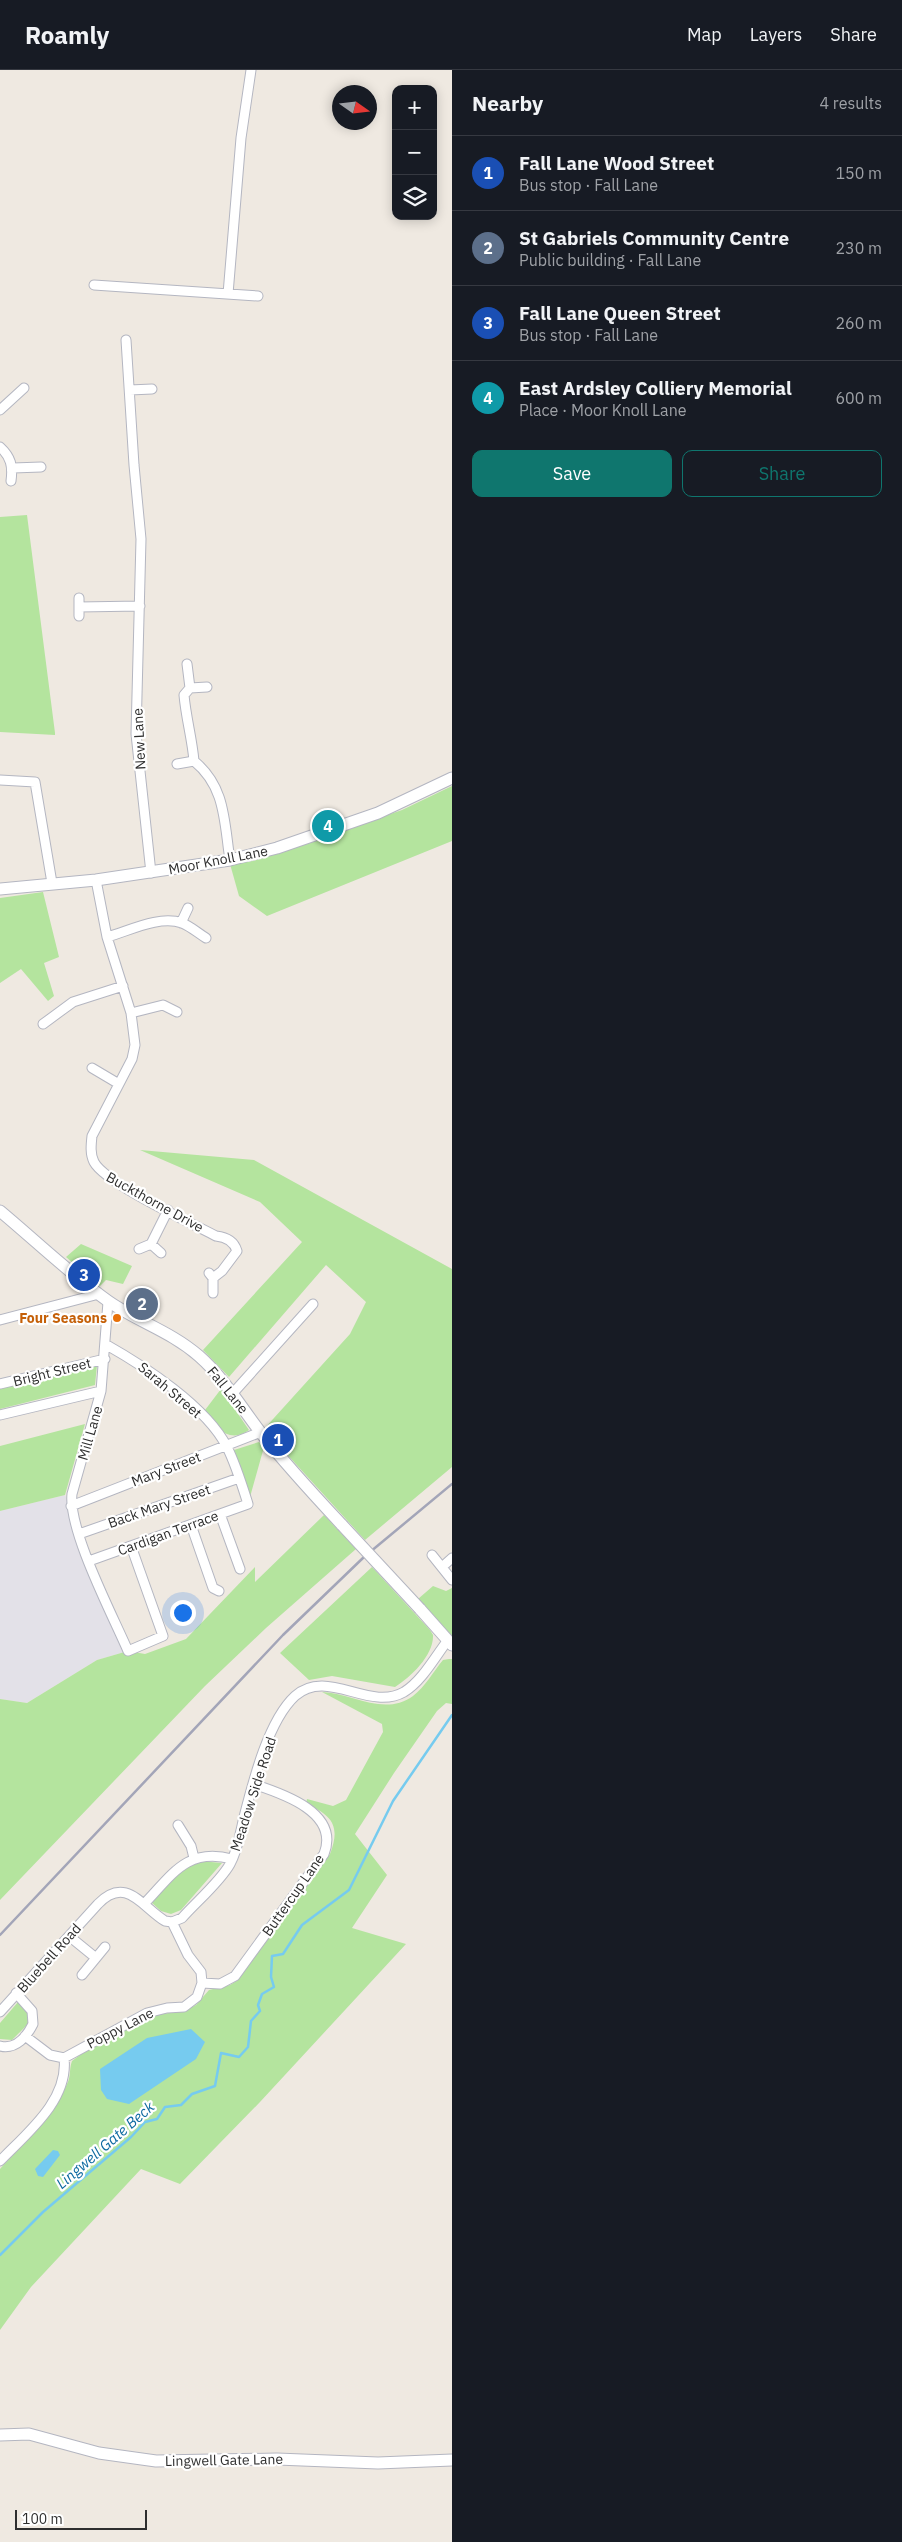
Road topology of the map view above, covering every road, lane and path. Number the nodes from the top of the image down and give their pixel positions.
1 (251, 70) edge
2 (94, 285) dead end
3 (228, 294) junction
4 (258, 296) dead end
5 (126, 340) dead end
6 (24, 388) dead end
7 (152, 389) dead end
8 (130, 390) junction
9 (0, 410) edge
10 (0, 446) edge
11 (41, 467) dead end
12 (13, 468) junction
13 (11, 481) dead end
14 (140, 606) junction
15 (79, 607) dead end
16 (187, 664) dead end
17 (207, 687) dead end
18 (190, 688) junction
19 (194, 761) junction
20 (176, 764) dead end
21 (452, 778) edge
22 (0, 780) edge
23 (230, 860) junction
24 (151, 873) junction
25 (96, 880) junction
26 (52, 884) junction
27 (0, 889) edge
28 (188, 908) dead end
29 (181, 923) junction
30 (107, 937) junction
31 (206, 938) dead end
32 (123, 986) junction
33 (177, 1012) dead end
34 (132, 1013) junction
35 (43, 1024) dead end
36 (92, 1068) dead end
37 (119, 1084) junction
38 (168, 1210) junction
39 (0, 1211) edge
40 (151, 1244) junction
41 (139, 1249) dead end
42 (237, 1251) junction
43 (161, 1253) dead end
44 (247, 1253) dead end
45 (212, 1293) dead end
46 (104, 1298) junction
47 (313, 1304) dead end
48 (0, 1320) edge
49 (105, 1344) junction
50 (104, 1359) junction
51 (0, 1384) edge
52 (101, 1391) junction
53 (233, 1393) junction
54 (0, 1415) edge
55 (260, 1432) junction
56 (226, 1446) junction
57 (239, 1478) junction
58 (248, 1504) joint
59 (71, 1506) junction
60 (220, 1514) junction
61 (191, 1525) junction
62 (79, 1534) junction
63 (131, 1546) junction
64 (432, 1555) dead end
65 (452, 1558) edge
66 (89, 1561) junction
67 (442, 1567) junction
68 (240, 1569) dead end
69 (452, 1580) edge
70 (218, 1591) dead end
71 (450, 1643) edge
72 (253, 1784) junction
73 (178, 1825) dead end
74 (194, 1858) junction
75 (232, 1859) junction
76 (141, 1901) junction
77 (172, 1922) junction
78 (69, 1936) junction
79 (105, 1947) dead end
80 (96, 1958) junction
81 (82, 1974) dead end
82 (202, 1983) junction
83 (16, 1993) junction
84 (0, 2012) edge
85 (25, 2036) junction
86 (0, 2046) edge
87 (64, 2058) junction
88 (0, 2161) edge
89 (0, 2436) edge
90 (452, 2460) edge

1 - 3 street
2 - 3 street
3 - 4 street
5 - 8 street, New Lane
6 - 9 street
7 - 8 street
8 - 14 street, New Lane
10 - 12 street
11 - 12 street
12 - 13 street
14 - 15 street
14 - 24 street, New Lane
16 - 18 street
17 - 18 street
18 - 19 street
19 - 20 street
19 - 23 street
21 - 23 street, Moor Knoll Lane
22 - 26 street
23 - 24 street, Moor Knoll Lane
24 - 25 street, Moor Knoll Lane
25 - 26 street, Moor Knoll Lane
25 - 30 street, Buckthorne Drive
26 - 27 street, Moor Knoll Lane
28 - 29 street
29 - 30 street
29 - 31 street
30 - 32 street, Buckthorne Drive
32 - 34 street, Buckthorne Drive
32 - 35 street
33 - 34 street
34 - 37 street, Buckthorne Drive
36 - 37 street
37 - 38 street, Buckthorne Drive
38 - 40 street
38 - 42 street, Buckthorne Drive
39 - 46 street, Fall Lane
40 - 41 street
40 - 43 street
42 - 44 street, Buckthorne Drive
42 - 45 street
46 - 48 street
46 - 49 street, Mill Lane
46 - 53 street, Fall Lane
47 - 53 street
49 - 50 street, Mill Lane
49 - 56 street, Sarah Street
50 - 51 street, Bright Street
50 - 52 street, Mill Lane
52 - 54 street
52 - 59 street, Mill Lane
53 - 55 street, Fall Lane
55 - 56 street, Mary Street
55 - 71 street, Fall Lane, bridge
56 - 57 street, Sarah Street
56 - 59 street, Mary Street
57 - 58 street, Sarah Street
57 - 62 street, Back Mary Street
58 - 60 street, Cardigan Terrace
59 - 62 street, Mill Lane
60 - 61 street, Cardigan Terrace
60 - 68 street
61 - 63 street, Cardigan Terrace
61 - 70 street
62 - 66 street, Mill Lane
63 - 66 street, Cardigan Terrace
63 - 66 street, Mill Lane
64 - 67 street
65 - 67 street
67 - 69 street
71 - 72 street, Meadow Side Road
72 - 75 street, Meadow Side Road
72 - 82 street, Buttercup Lane
73 - 74 street
74 - 75 street
74 - 76 street
75 - 77 street, Meadow Side Road
76 - 77 street
76 - 78 street, Bluebell Road
77 - 82 street
78 - 80 street
78 - 83 street, Bluebell Road
79 - 80 street
80 - 81 street
82 - 87 street, Poppy Lane
83 - 84 street, Bluebell Road
83 - 85 street
85 - 86 street
85 - 87 street
87 - 88 street
89 - 90 street, Lingwell Gate Lane

